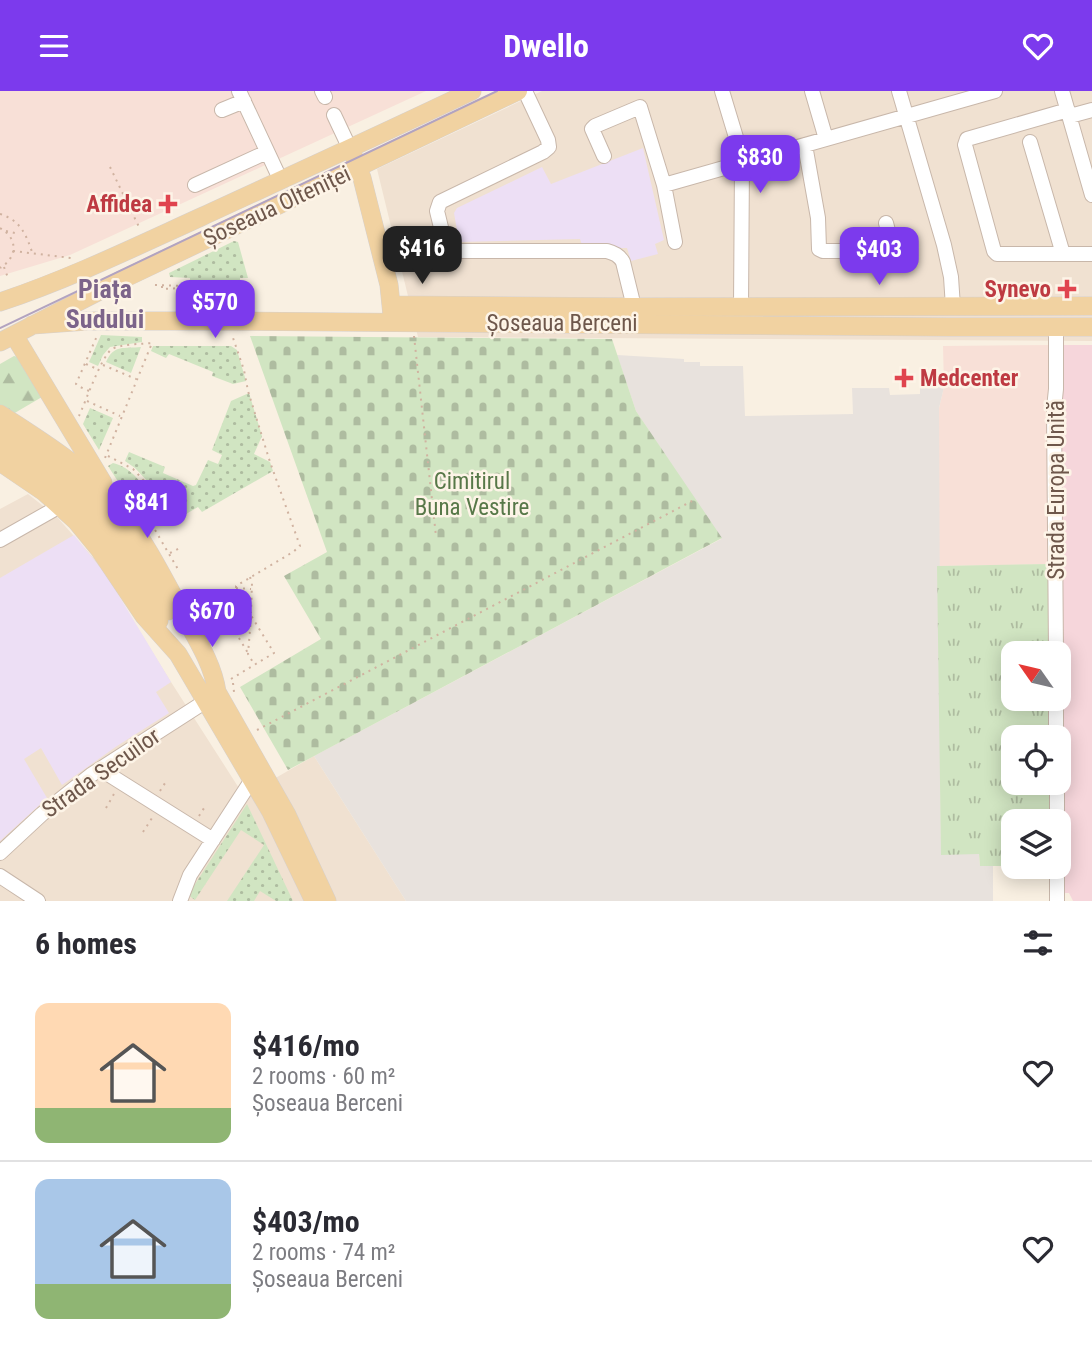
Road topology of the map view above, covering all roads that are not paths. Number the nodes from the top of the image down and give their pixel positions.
1 (472, 91) edge
2 (518, 91) edge
3 (525, 91) edge
4 (722, 91) edge
5 (812, 91) edge
6 (899, 91) edge
7 (995, 91) edge
8 (1062, 91) edge
9 (242, 96) edge
10 (955, 96) edge
11 (222, 110) dead end
12 (1092, 110) edge
13 (1069, 113) junction
14 (334, 115) dead end
15 (906, 116) junction
16 (826, 139) junction
17 (1030, 142) dead end
18 (805, 145) junction
19 (350, 149) junction
20 (267, 152) junction
21 (604, 156) dead end
22 (742, 163) junction
23 (358, 167) junction
24 (281, 180) junction
25 (195, 185) dead end
26 (664, 185) junction
27 (1092, 195) edge
28 (886, 223) dead end
29 (675, 241) dead end
30 (1063, 254) junction
31 (1092, 254) edge
32 (0, 302) edge
33 (1092, 306) edge
34 (634, 307) junction
35 (741, 307) junction
36 (848, 307) junction
37 (953, 307) junction
38 (392, 313) junction
39 (32, 325) junction
40 (848, 326) junction
41 (1056, 327) junction
42 (1092, 327) edge
43 (7, 339) edge
44 (0, 414) edge
45 (0, 429) edge
46 (0, 444) edge
47 (0, 462) edge
48 (60, 506) junction
49 (118, 507) junction
50 (0, 540) edge
51 (1056, 641) edge
52 (178, 654) junction
53 (212, 696) junction
54 (100, 769) junction
55 (253, 778) junction
56 (213, 840) junction
57 (0, 853) edge
58 (0, 876) edge
59 (1057, 879) edge
60 (182, 900) edge
61 (38, 901) edge
62 (314, 901) edge
63 (327, 901) edge
64 (1058, 901) edge

1 - 19 main road, Șoseaua Olteniței
2 - 23 main road, Șoseaua Olteniței
3 - 34 street
4 - 22 street
5 - 16 street
6 - 15 street
7 - 10 street
8 - 13 street
9 - 11 street
9 - 20 street
10 - 15 street
12 - 13 street
13 - 27 street
13 - 30 street
14 - 19 street
15 - 16 street
15 - 37 street
16 - 18 street
17 - 30 street
18 - 22 street
18 - 28 street
19 - 23 main road
19 - 24 main road, Șoseaua Olteniței
20 - 24 street
20 - 25 street
21 - 26 street
22 - 26 street
22 - 35 street
23 - 38 main road
23 - 39 main road, Șoseaua Olteniței
24 - 32 main road, Șoseaua Olteniței
26 - 29 street
30 - 31 street
33 - 37 main road, Șoseaua Berceni
34 - 35 main road, Șoseaua Berceni
34 - 38 main road, Șoseaua Berceni
35 - 36 main road, Șoseaua Berceni
36 - 37 main road, Șoseaua Berceni
36 - 40 main road
38 - 39 main road, Șoseaua Berceni
38 - 40 main road, Șoseaua Berceni
39 - 43 main road, Șoseaua Olteniței
40 - 41 main road, Șoseaua Berceni
41 - 42 main road, Șoseaua Berceni
41 - 51 street, Strada Europa Unită
43 - 49 main road
44 - 49 main road
45 - 53 main road
46 - 52 main road
47 - 48 main road
48 - 50 street
48 - 52 main road
49 - 53 main road
52 - 53 main road
53 - 54 street, Strada Secuilor
53 - 55 main road
53 - 63 main road
54 - 56 street
54 - 57 street, Strada Secuilor
55 - 56 street
55 - 62 main road
56 - 60 street
58 - 61 street
59 - 64 street

